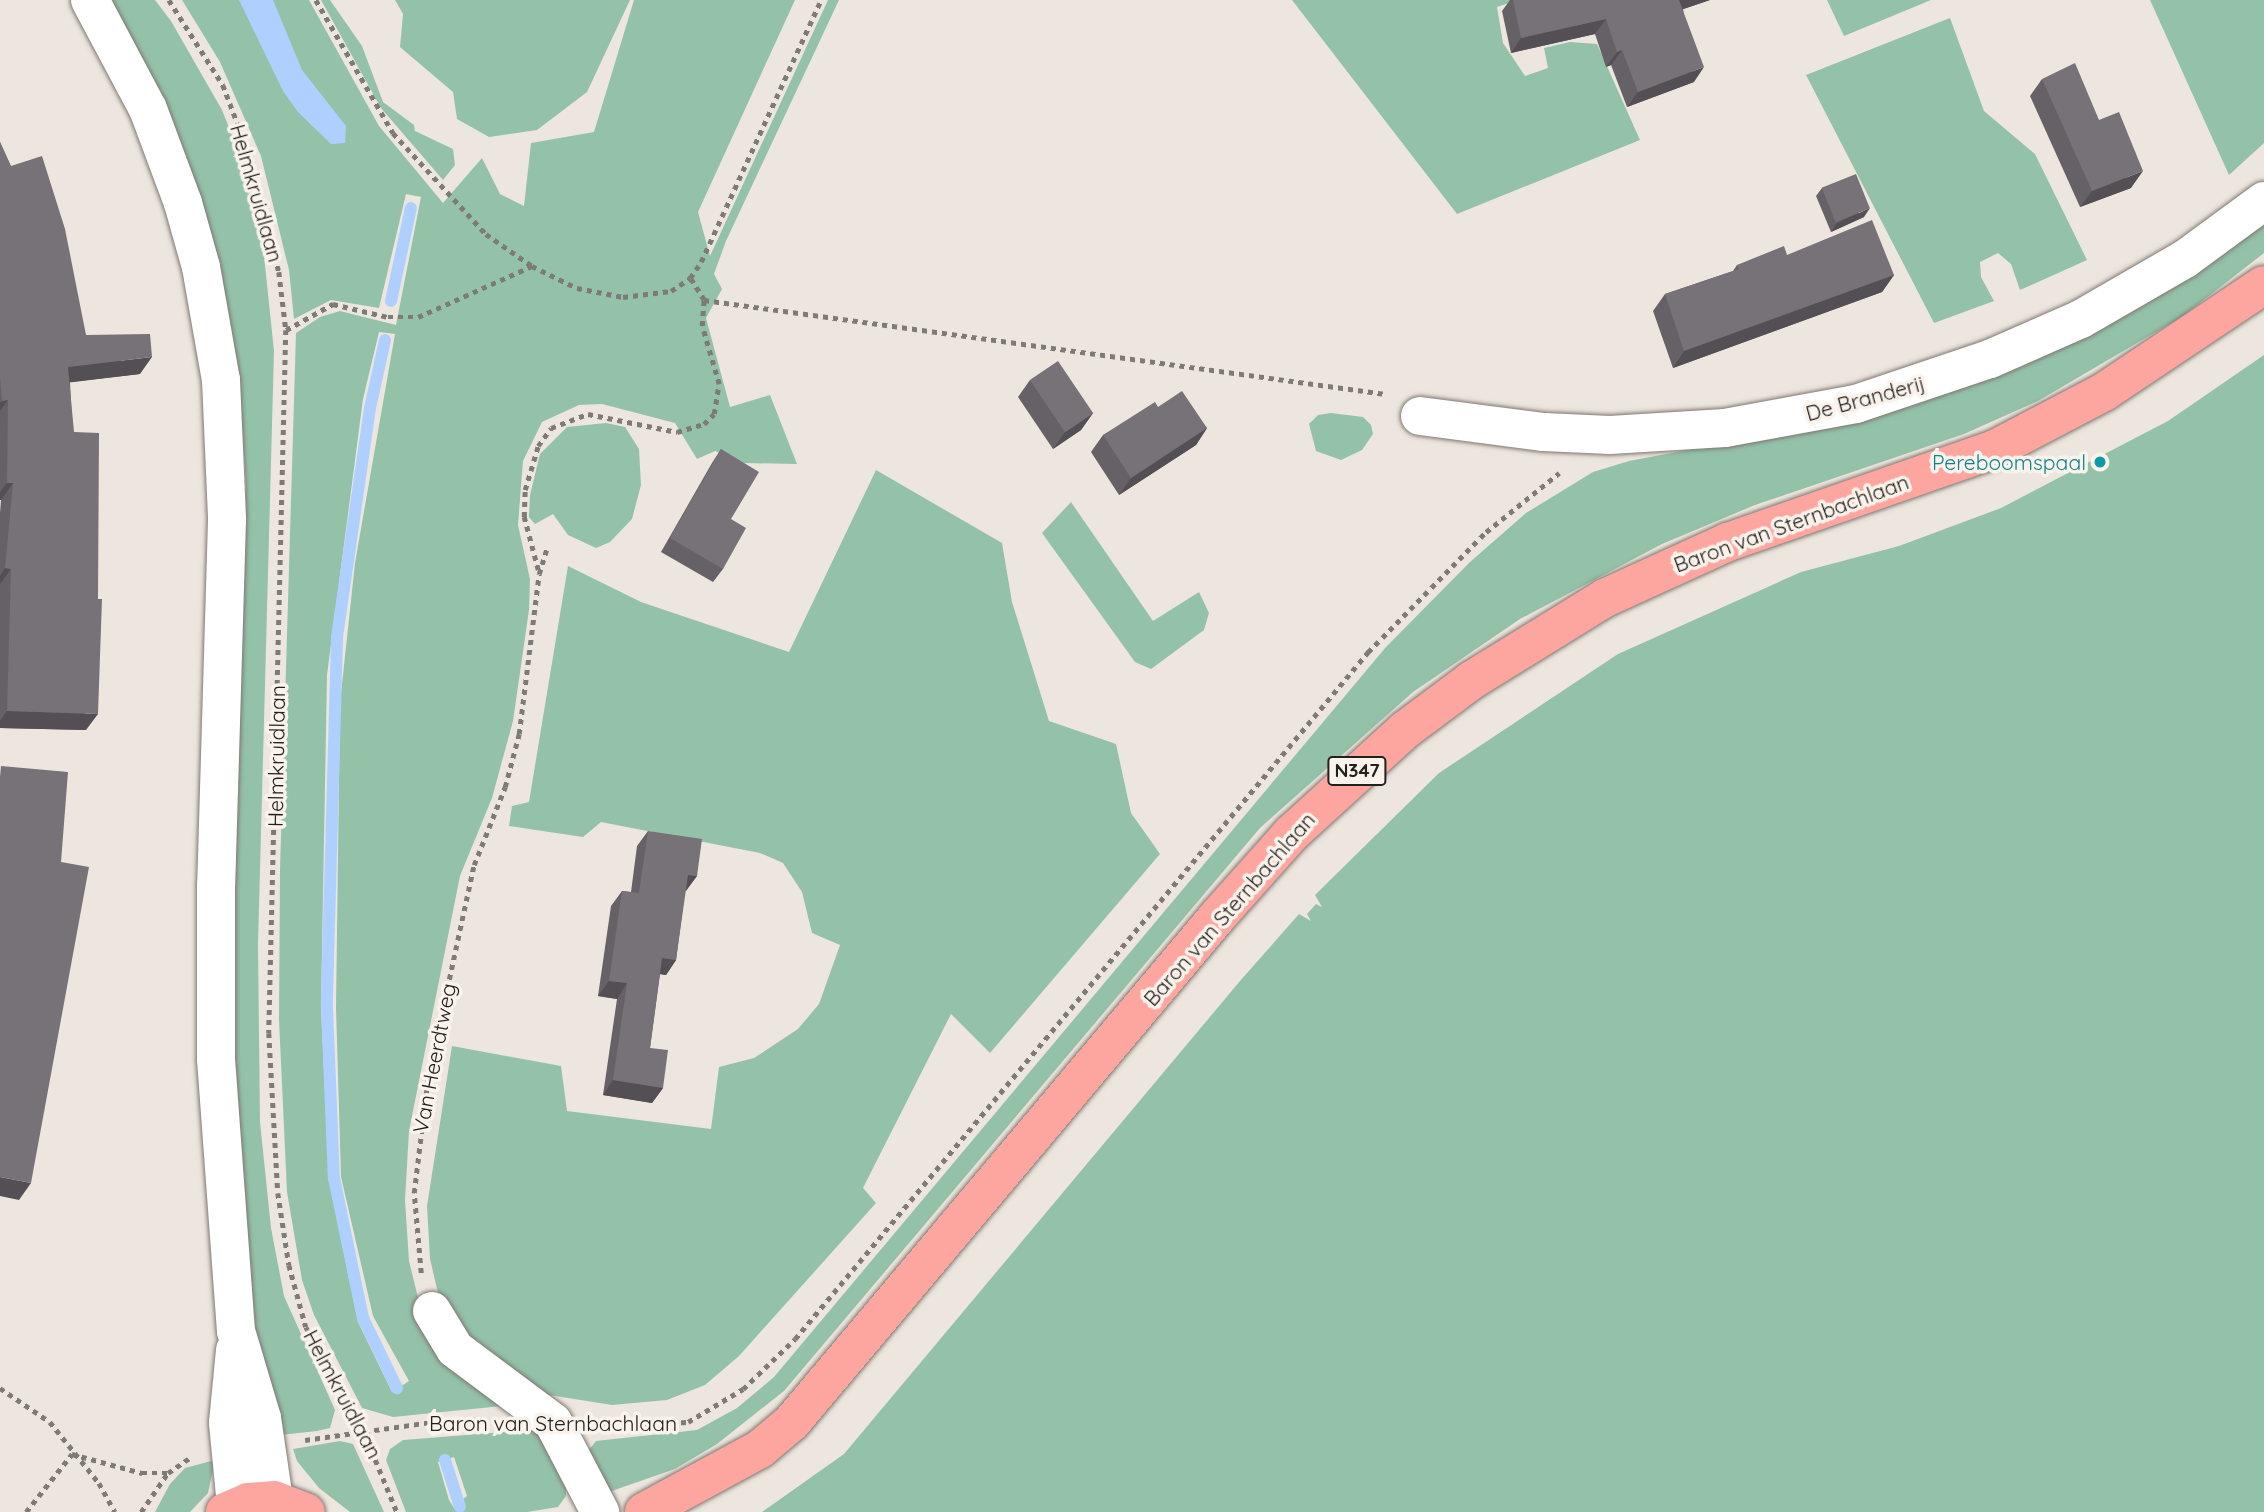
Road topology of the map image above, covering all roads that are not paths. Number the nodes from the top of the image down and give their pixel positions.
1 (90, 0) edge
2 (2264, 201) edge
3 (2264, 285) edge
4 (1405, 405) road end
5 (432, 1311) road end
6 (236, 1331) junction
7 (290, 1506) edge
8 (231, 1509) edge
9 (600, 1512) edge
10 (644, 1512) edge

1 - 6 street
2 - 4 street, De Branderij
3 - 10 main road, Baron van Sternbachlaan / N347
5 - 9 street
6 - 7 street
6 - 8 street
7 - 8 main road

